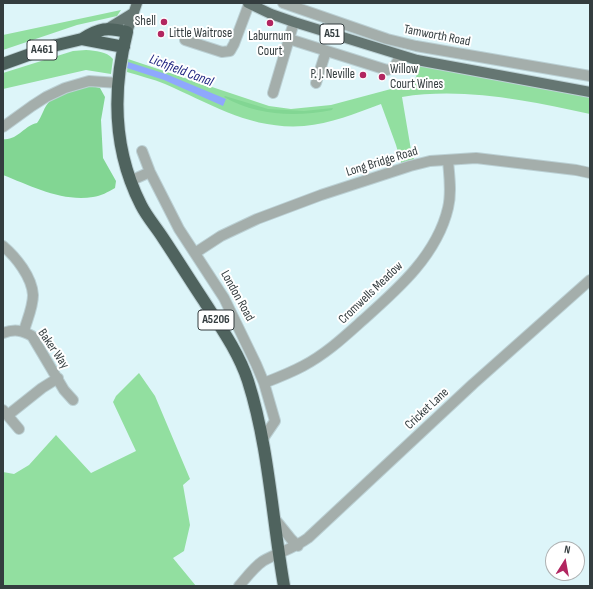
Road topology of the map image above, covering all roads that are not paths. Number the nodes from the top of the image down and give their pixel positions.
1 (137, 3) edge
2 (283, 3) edge
3 (251, 4) edge
4 (134, 13) junction
5 (294, 22) junction
6 (107, 29) junction
7 (127, 32) junction
8 (82, 39) junction
9 (289, 39) junction
10 (185, 40) dead end
11 (124, 47) junction
12 (326, 51) junction
13 (400, 56) junction
14 (3, 64) edge
15 (590, 76) edge
16 (316, 82) dead end
17 (119, 83) junction
18 (590, 92) edge
19 (274, 93) dead end
20 (3, 127) edge
21 (142, 151) dead end
22 (448, 160) junction
23 (150, 172) junction
24 (590, 173) edge
25 (130, 181) junction
26 (3, 246) edge
27 (196, 253) junction
28 (590, 280) edge
29 (24, 331) junction
30 (3, 333) edge
31 (58, 378) junction
32 (264, 383) junction
33 (73, 400) dead end
34 (5, 413) edge
35 (19, 429) dead end
36 (262, 440) junction
37 (275, 519) junction
38 (298, 546) junction
39 (280, 553) junction
40 (239, 586) edge
41 (284, 586) edge

1 - 4 main road, A5206
2 - 15 street, Tamworth Road
3 - 5 main road, Tamworth Road / A51
3 - 10 street
4 - 6 main road
4 - 7 main road, A5206
5 - 9 street
5 - 13 main road, Tamworth Road / A51
6 - 7 highway, A461
6 - 8 highway, A461
7 - 11 highway, A5206
8 - 11 highway, A461
8 - 14 highway, A461
9 - 12 street, Tamworth Road
9 - 19 street
11 - 17 highway, A5206
12 - 13 street, Tamworth Road
12 - 16 street
13 - 18 main road, Tamworth Road / A51
17 - 20 street
17 - 25 highway, A5206
21 - 23 street, London Road
22 - 24 street, Long Bridge Road
22 - 27 street, Long Bridge Road
22 - 32 street, Cromwells Meadow
23 - 25 street
23 - 27 street, London Road
25 - 36 highway, A5206
26 - 29 street
27 - 32 street, London Road
28 - 38 street, Cricket Lane
29 - 30 street, Baker Way
29 - 31 street, Baker Way
31 - 33 street, Baker Way
31 - 34 street
32 - 36 street, London Road
34 - 35 street
36 - 37 highway, A5206
37 - 38 street
37 - 39 highway, A5206
38 - 39 street, Cricket Lane
39 - 40 street, Cricket Lane
39 - 41 highway, A5206

